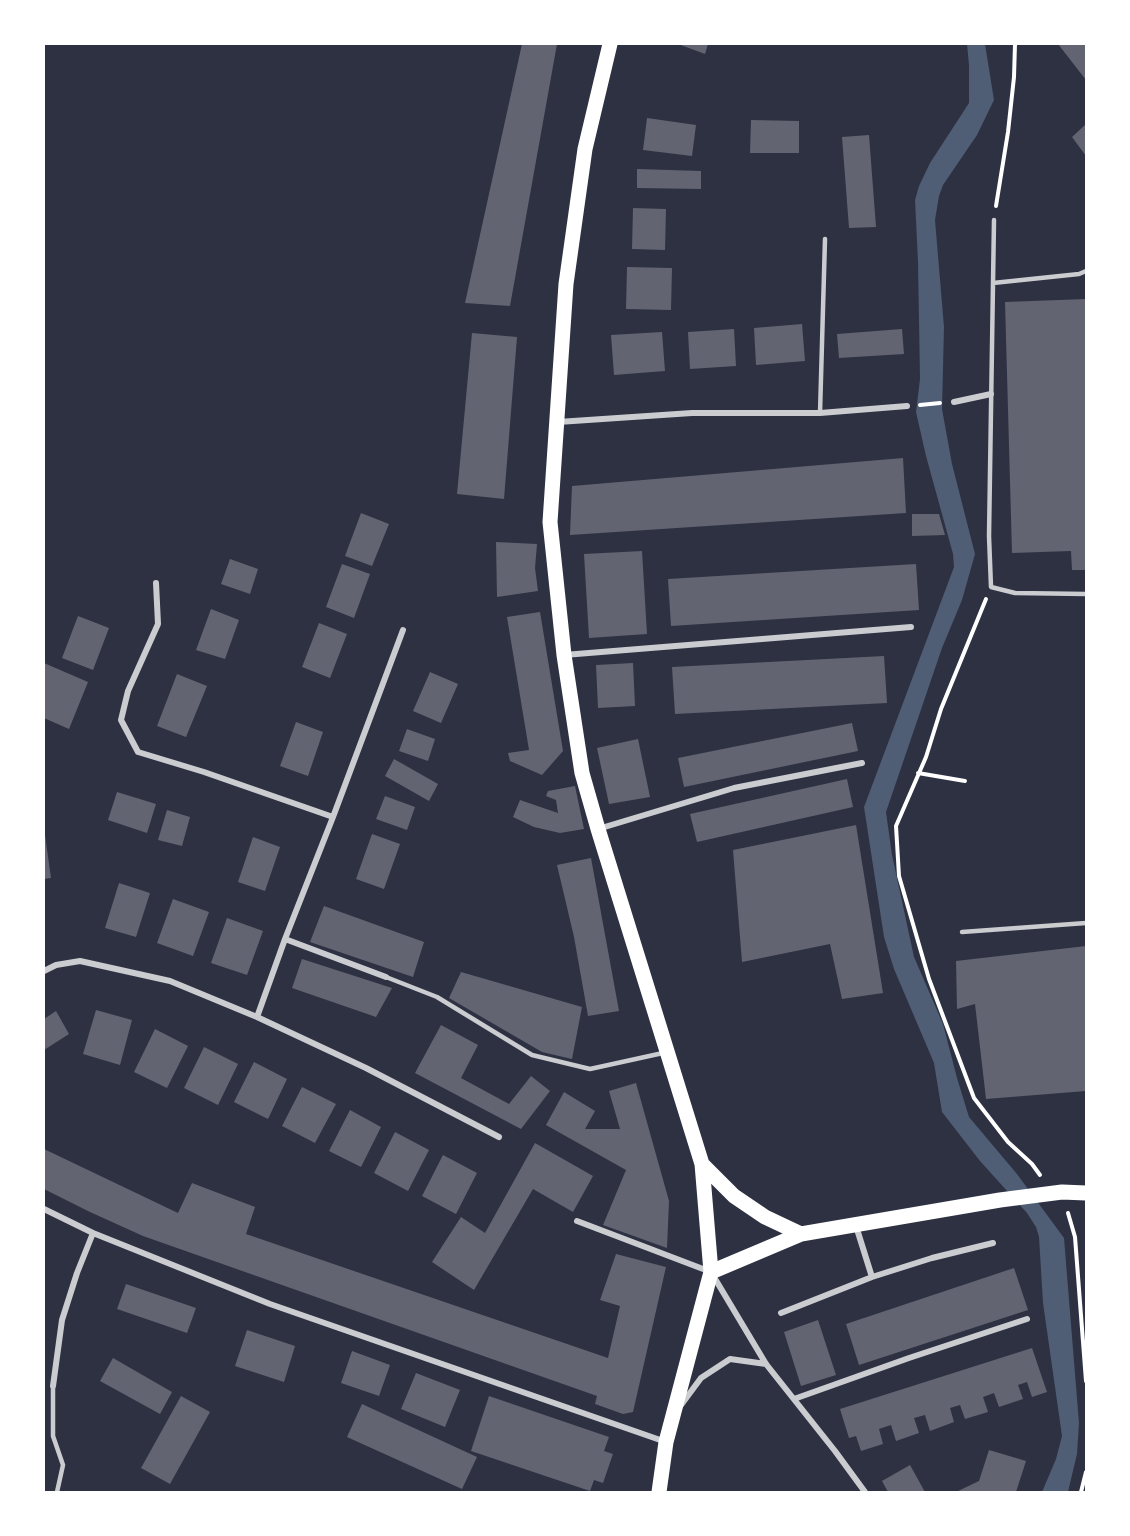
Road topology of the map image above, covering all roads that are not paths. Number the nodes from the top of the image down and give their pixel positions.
1 (610, 44) edge
2 (994, 220) road end
3 (825, 239) dead end
4 (1086, 271) edge
5 (993, 283) junction
6 (991, 394) junction
7 (954, 402) road end
8 (907, 406) road end
9 (820, 413) junction
10 (555, 422) junction
11 (156, 584) dead end
12 (1086, 594) edge
13 (911, 627) dead end
14 (403, 630) dead end
15 (564, 655) junction
16 (862, 763) dead end
17 (333, 816) junction
18 (598, 830) junction
19 (1086, 923) edge
20 (962, 932) dead end
21 (285, 939) junction
22 (44, 971) edge
23 (387, 977) joint
24 (257, 1017) junction
25 (668, 1052) junction
26 (499, 1137) dead end
27 (702, 1164) junction
28 (1086, 1193) edge
29 (44, 1209) edge
30 (578, 1221) dead end
31 (855, 1225) junction
32 (93, 1233) junction
33 (801, 1234) junction
34 (993, 1243) dead end
35 (711, 1272) junction
36 (872, 1277) junction
37 (781, 1312) dead end
38 (1027, 1319) dead end
39 (766, 1364) junction
40 (53, 1386) joint
41 (794, 1399) junction
42 (673, 1417) junction
43 (666, 1442) junction
44 (861, 1491) edge
45 (57, 1492) edge
46 (659, 1492) edge

1 - 10 main road
2 - 5 lane
3 - 9 lane
4 - 5 lane
5 - 6 lane
6 - 7 street
6 - 12 lane
8 - 9 street
9 - 10 street
10 - 15 main road
11 - 17 street
13 - 15 street
14 - 17 street
15 - 18 main road
16 - 18 street
17 - 21 street
18 - 25 main road
19 - 20 lane
21 - 23 street
21 - 24 street
22 - 24 street
23 - 25 lane
24 - 26 street
25 - 27 main road
27 - 33 main road
27 - 35 main road
28 - 31 main road
29 - 32 street
30 - 35 street
31 - 33 main road
31 - 36 street
32 - 40 street
32 - 43 street
33 - 35 main road
34 - 36 street
35 - 39 street
35 - 42 main road
36 - 37 street
38 - 41 street
39 - 41 street
39 - 42 street
40 - 45 lane
41 - 44 street
42 - 43 main road
43 - 46 main road

